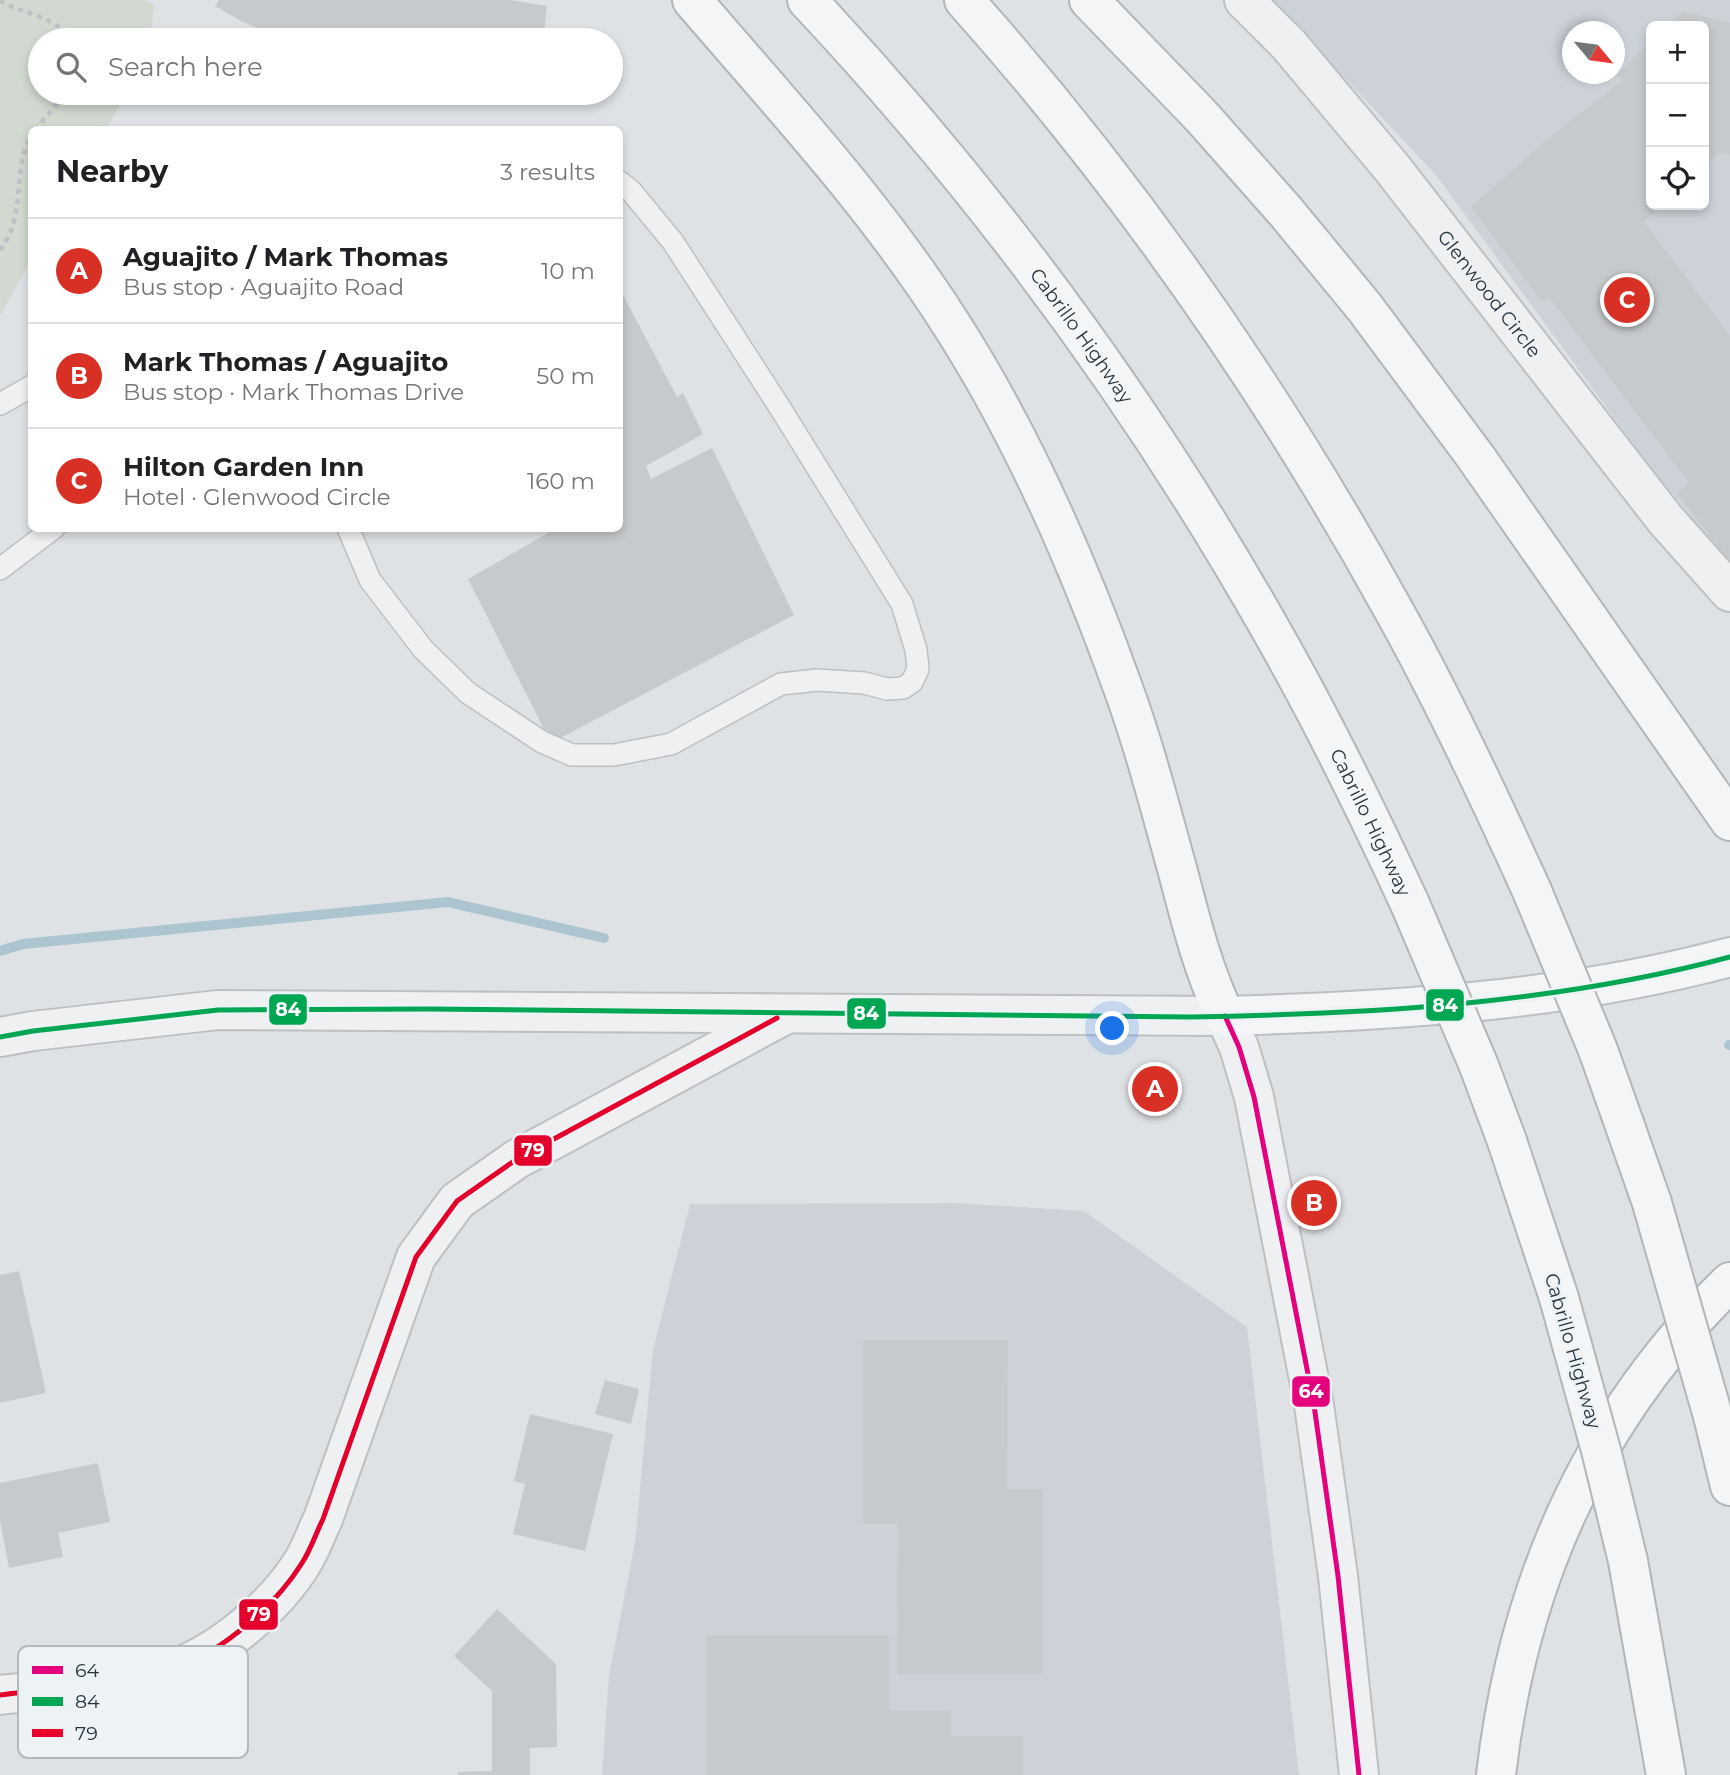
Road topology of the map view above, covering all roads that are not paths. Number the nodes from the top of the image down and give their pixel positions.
1 (692, 0) edge
2 (807, 0) edge
3 (964, 0) edge
4 (1089, 0) edge
5 (1244, 0) edge
6 (623, 184) edge
7 (28, 388) edge
8 (0, 404) edge
9 (49, 532) edge
10 (350, 532) edge
11 (0, 569) edge
12 (1730, 592) edge
13 (1730, 821) edge
14 (1730, 957) edge
15 (786, 1014) junction
16 (1225, 1016) junction
17 (0, 1037) edge
18 (1730, 1282) edge
19 (1730, 1486) edge
20 (216, 1646) edge
21 (18, 1693) edge
22 (0, 1695) edge
23 (1359, 1775) edge
24 (1496, 1775) edge
25 (1666, 1775) edge

1 - 16 main road
2 - 25 main road, Cabrillo Highway, bridge
3 - 19 main road, bridge
4 - 13 main road
5 - 12 street, Glenwood Circle
6 - 10 lane
7 - 8 lane
9 - 11 lane
14 - 16 main road
15 - 16 street
15 - 17 street
15 - 20 street
16 - 23 street
18 - 24 main road
21 - 22 street

